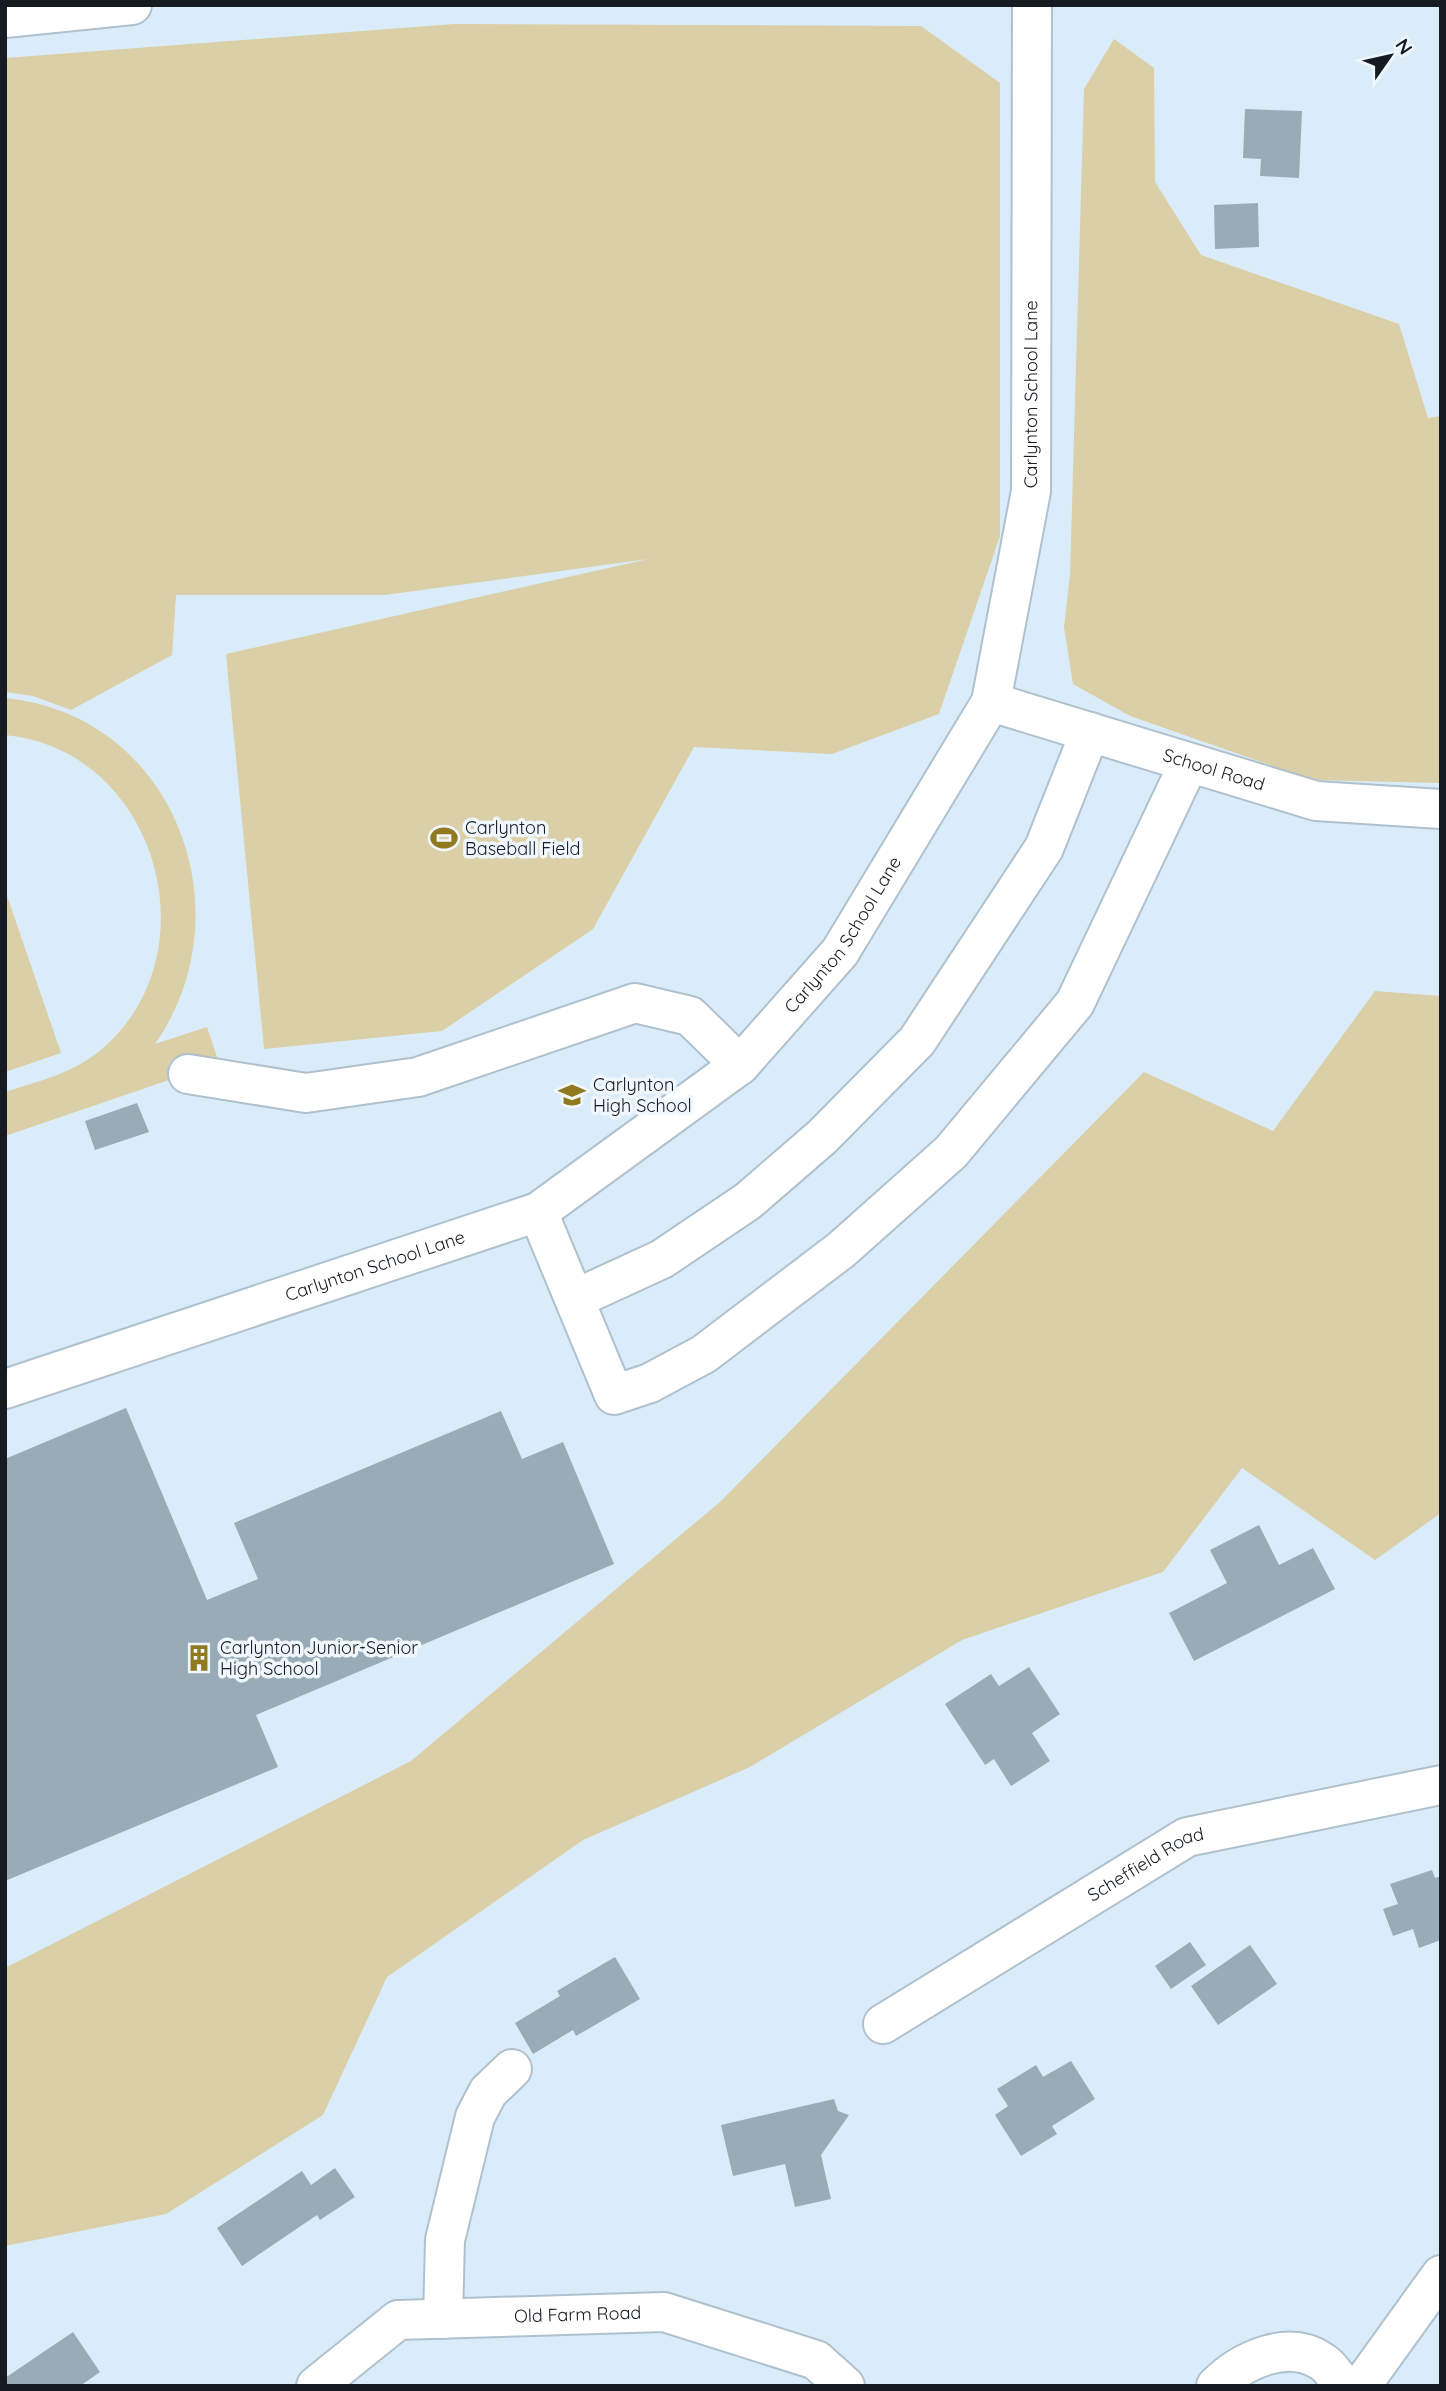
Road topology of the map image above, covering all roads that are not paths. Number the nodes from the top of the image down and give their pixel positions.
1 (132, 5) edge
2 (1032, 5) edge
3 (5, 18) edge
4 (991, 702) junction
5 (1090, 732) junction
6 (1189, 763) junction
7 (1441, 809) edge
8 (740, 1065) junction
9 (188, 1073) dead end
10 (538, 1212) junction
11 (575, 1299) junction
12 (5, 1389) edge
13 (1441, 1785) edge
14 (883, 2024) dead end
15 (512, 2069) dead end
16 (1441, 2275) edge
17 (443, 2319) junction
18 (316, 2386) edge
19 (845, 2386) edge
20 (1216, 2386) edge
21 (1343, 2386) edge
22 (1360, 2386) edge

1 - 3 street
2 - 4 street, Carlynton School Lane
4 - 5 street, School Road
4 - 8 street, Carlynton School Lane
5 - 6 street, School Road
5 - 11 street
6 - 7 street, School Road
6 - 11 street
8 - 9 street
8 - 10 street, Carlynton School Lane
10 - 11 street
10 - 12 street, Carlynton School Lane
13 - 14 street, Scheffield Road
15 - 17 street
16 - 22 street
17 - 18 street, Old Farm Road
17 - 19 street, Old Farm Road
20 - 21 street

